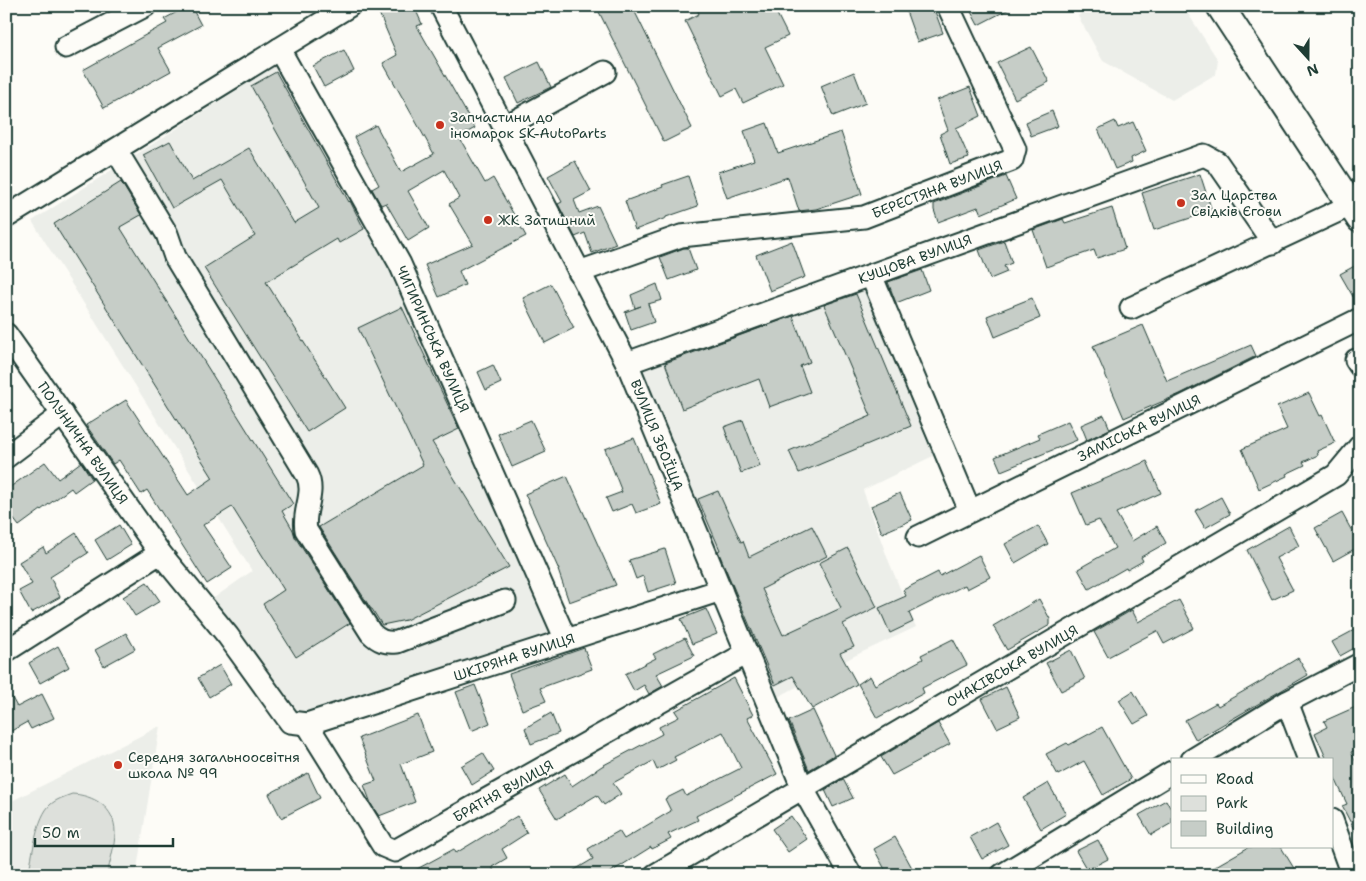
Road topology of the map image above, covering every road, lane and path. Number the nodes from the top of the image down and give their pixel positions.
1 (146, 6) edge
2 (349, 6) edge
3 (441, 6) edge
4 (948, 6) edge
5 (1220, 6) edge
6 (66, 47) dead end
7 (279, 49) junction
8 (605, 72) dead end
9 (504, 127) junction
10 (116, 150) junction
11 (1355, 212) edge
12 (6, 217) edge
13 (1273, 243) junction
14 (580, 272) junction
15 (870, 275) junction
16 (1131, 308) dead end
17 (1360, 319) edge
18 (6, 334) edge
19 (627, 363) junction
20 (63, 414) junction
21 (1360, 446) edge
22 (6, 457) edge
23 (970, 512) junction
24 (918, 537) dead end
25 (160, 553) junction
26 (721, 590) junction
27 (505, 601) dead end
28 (566, 640) junction
29 (6, 651) edge
30 (747, 653) junction
31 (1360, 664) edge
32 (1287, 702) junction
33 (307, 724) junction
34 (1195, 758) edge
35 (1308, 758) edge
36 (1171, 773) edge
37 (803, 789) junction
38 (1334, 827) edge
39 (1346, 872) edge
40 (655, 875) edge
41 (851, 875) edge
42 (1002, 875) edge

1 - 6 street
2 - 7 street
3 - 9 street, ВУЛИЦЯ ЗБОЇЩА
4 - 14 street, БЕРЕСТЯНА ВУЛИЦЯ
5 - 11 main road
7 - 10 street
7 - 28 street, ЧИГИРИНСЬКА ВУЛИЦЯ
8 - 9 street
9 - 14 street, ВУЛИЦЯ ЗБОЇЩА
10 - 12 street
10 - 27 street
11 - 13 street
13 - 15 street, КУЩОВА ВУЛИЦЯ
13 - 16 street
14 - 19 street, ВУЛИЦЯ ЗБОЇЩА
15 - 19 street, КУЩОВА ВУЛИЦЯ
15 - 23 street
17 - 23 street, ЗАМІСЬКА ВУЛИЦЯ
18 - 20 street, ПОЛУНИЧНА ВУЛИЦЯ
19 - 26 street, ВУЛИЦЯ ЗБОЇЩА
20 - 22 street
20 - 25 street, ПОЛУНИЧНА ВУЛИЦЯ
21 - 37 street, ОЧАКІВСЬКА ВУЛИЦЯ
23 - 24 street, ЗАМІСЬКА ВУЛИЦЯ
25 - 29 street
25 - 33 street, ПОЛУНИЧНА ВУЛИЦЯ
26 - 28 street, ШКІРЯНА ВУЛИЦЯ
26 - 30 street, ВУЛИЦЯ ЗБОЇЩА
28 - 33 street, ШКІРЯНА ВУЛИЦЯ
30 - 33 street, БРАТНЯ ВУЛИЦЯ
30 - 37 street, ВУЛИЦЯ ЗБОЇЩА
31 - 32 street
32 - 34 street
32 - 35 street
36 - 42 street
37 - 40 street, ОЧАКІВСЬКА ВУЛИЦЯ
37 - 41 street, ВУЛИЦЯ ЗБОЇЩА
38 - 39 street

